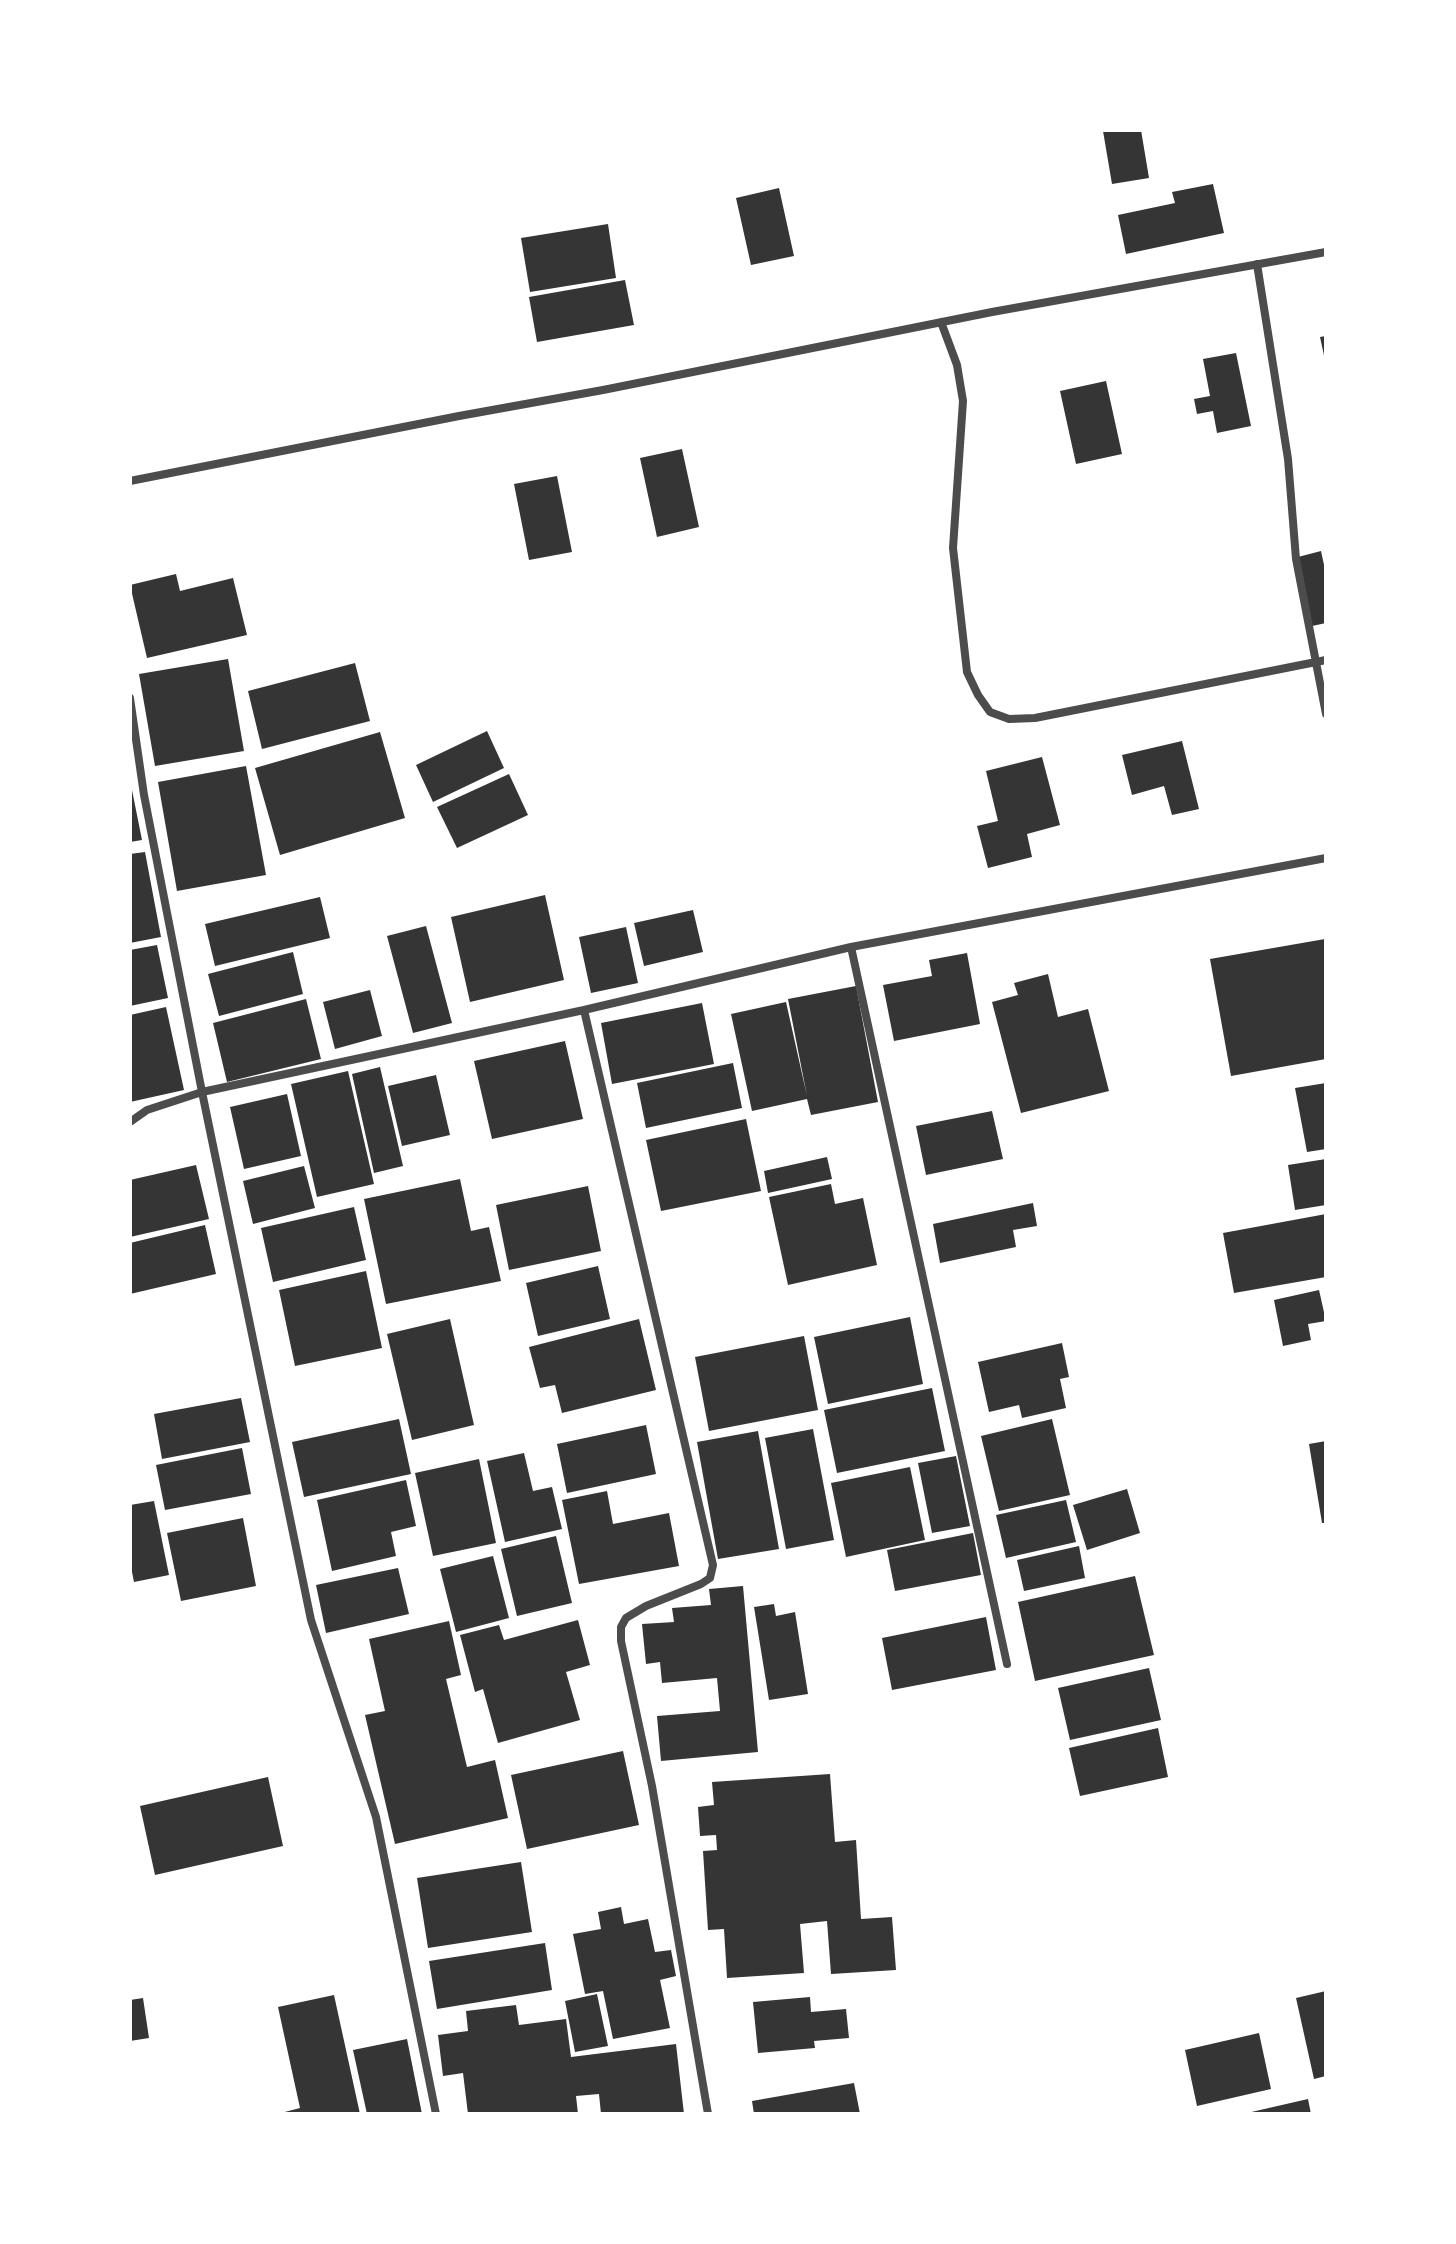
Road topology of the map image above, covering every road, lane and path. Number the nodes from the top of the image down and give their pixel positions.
1 (1326, 252) edge
2 (1257, 264) junction
3 (941, 322) junction
4 (130, 481) edge
5 (1326, 660) edge
6 (1315, 662) junction
7 (130, 698) edge
8 (1326, 714) edge
9 (1326, 858) edge
10 (851, 947) junction
11 (584, 1010) junction
12 (202, 1092) junction
13 (130, 1122) edge
14 (1007, 1664) dead end
15 (436, 2114) edge
16 (708, 2114) edge

1 - 2 street
2 - 3 street
2 - 6 street
3 - 4 street
3 - 6 street
5 - 6 street
6 - 8 street
7 - 12 street
9 - 10 street
10 - 11 street
10 - 14 street
11 - 12 street
11 - 16 street
12 - 13 street
12 - 15 street

